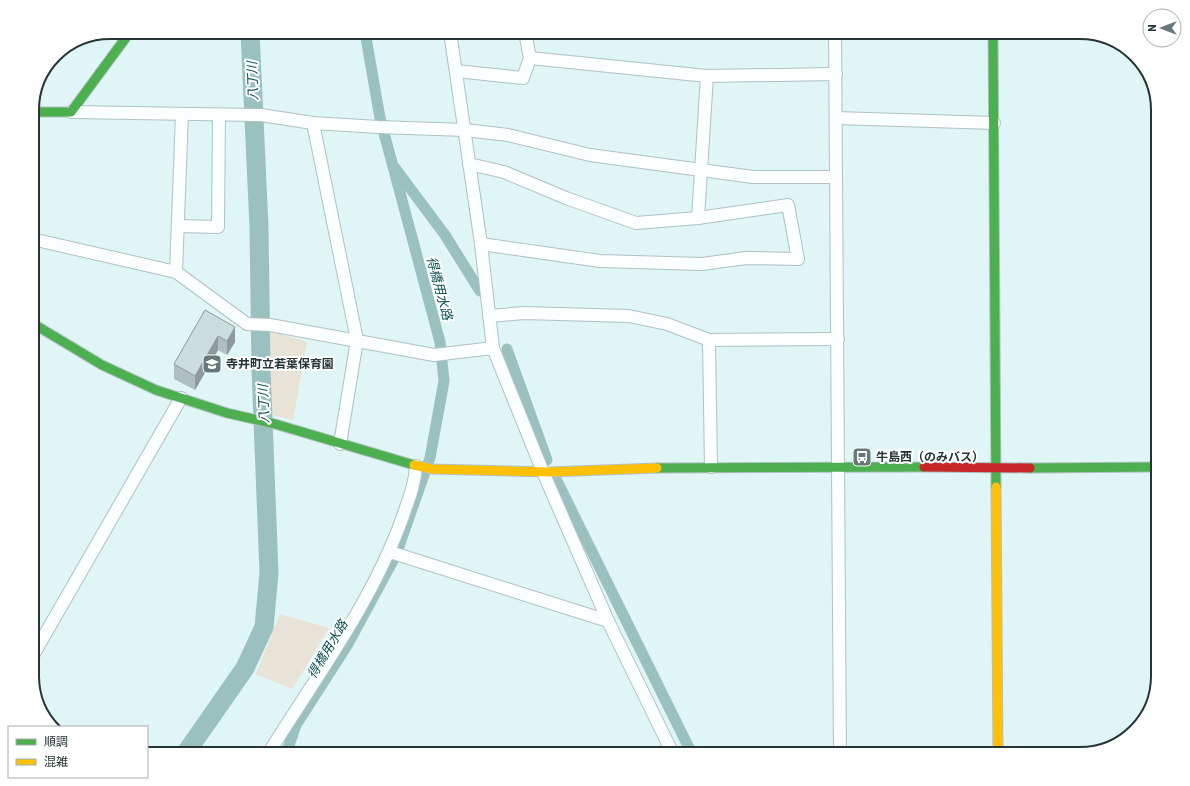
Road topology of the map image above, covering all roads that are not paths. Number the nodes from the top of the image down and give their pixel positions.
1 (125, 39) edge
2 (451, 39) edge
3 (526, 39) edge
4 (835, 39) edge
5 (993, 39) edge
6 (530, 58) junction
7 (456, 71) junction
8 (836, 74) junction
9 (707, 76) junction
10 (39, 112) edge
11 (71, 112) junction
12 (182, 114) junction
13 (220, 115) junction
14 (836, 118) junction
15 (994, 122) junction
16 (313, 123) junction
17 (465, 130) junction
18 (469, 164) junction
19 (700, 170) junction
20 (836, 177) junction
21 (698, 218) junction
22 (178, 226) junction
23 (39, 241) edge
24 (481, 244) junction
25 (176, 272) junction
26 (489, 316) junction
27 (39, 328) edge
28 (838, 339) junction
29 (357, 340) junction
30 (709, 340) junction
31 (493, 348) junction
32 (180, 398) junction
33 (340, 444) junction
34 (418, 466) junction
35 (838, 466) junction
36 (711, 467) junction
37 (1151, 467) edge
38 (997, 468) junction
39 (546, 472) junction
40 (390, 552) junction
41 (608, 621) junction
42 (39, 645) edge
43 (273, 747) edge
44 (670, 747) edge
45 (840, 747) edge
46 (998, 747) edge

1 - 11 street
2 - 7 street
3 - 6 street
4 - 8 street
5 - 15 street
6 - 7 street
6 - 9 street
7 - 17 street
8 - 9 street
8 - 14 street
9 - 19 street
10 - 11 street
11 - 12 street
12 - 13 street
12 - 22 street
13 - 16 street
13 - 22 street
14 - 15 street
14 - 20 street
15 - 38 street
16 - 17 street
16 - 29 street
17 - 18 street
17 - 19 street
18 - 21 street
18 - 24 street
19 - 20 street
19 - 21 street
20 - 28 street
21 - 24 street
22 - 25 street
23 - 25 street
24 - 26 street
25 - 29 street
26 - 30 street
26 - 31 street
27 - 32 street
28 - 30 street
28 - 35 street
29 - 31 street
29 - 33 street
30 - 36 street
31 - 39 street
32 - 33 street
32 - 42 street
33 - 34 street
34 - 39 street
34 - 40 street
35 - 36 street
35 - 38 street
35 - 45 street
36 - 39 street
37 - 38 street
38 - 46 street
39 - 41 street
40 - 41 street
40 - 43 street
41 - 44 street

